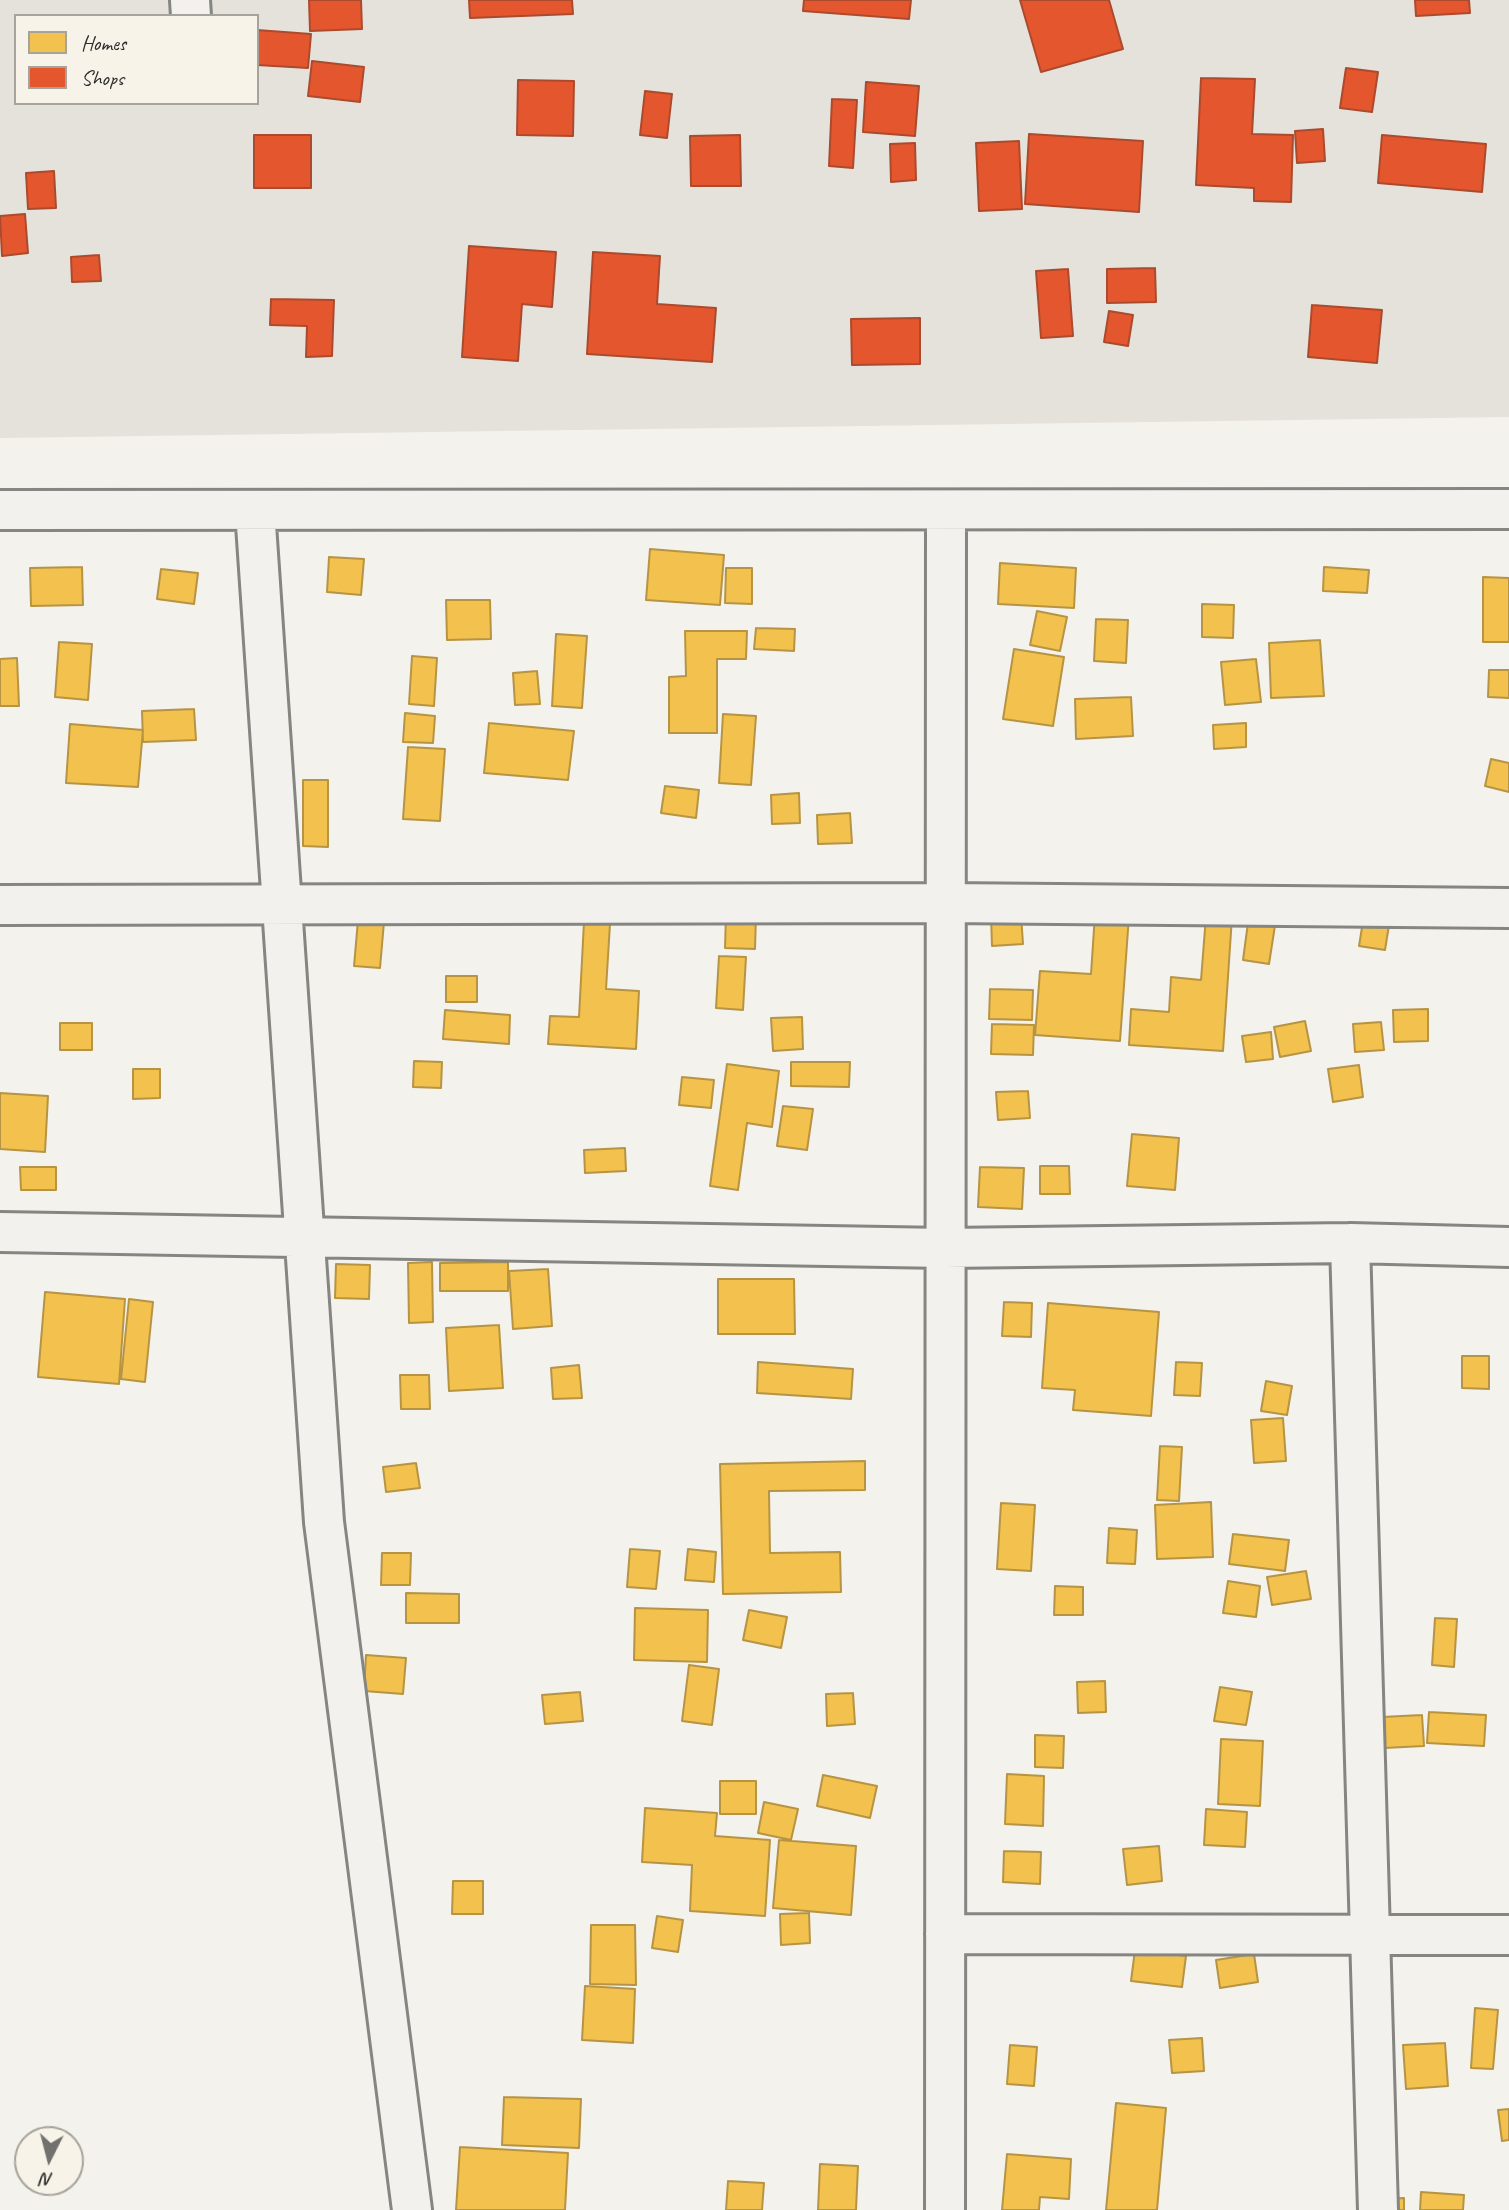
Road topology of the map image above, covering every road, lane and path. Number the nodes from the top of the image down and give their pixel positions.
1 (1509, 509) edge
2 (0, 510) edge
3 (255, 510) junction
4 (946, 510) junction
5 (945, 903) junction
6 (0, 905) edge
7 (282, 905) junction
8 (1509, 908) edge
9 (0, 1232) edge
10 (305, 1237) junction
11 (1350, 1243) junction
12 (1509, 1247) edge
13 (945, 1248) junction
14 (945, 1934) junction
15 (1370, 1935) junction
16 (1509, 1935) edge
17 (412, 2210) edge
18 (945, 2210) edge
19 (1378, 2210) edge

1 - 4 street
2 - 3 street
3 - 4 street
3 - 7 street
4 - 5 street
5 - 7 street
5 - 8 street
5 - 13 street
6 - 7 street
7 - 10 street
9 - 10 street
10 - 13 street
10 - 17 street
11 - 12 street
11 - 13 street
11 - 15 street
13 - 14 street
14 - 15 street
14 - 18 street
15 - 16 street
15 - 19 street

